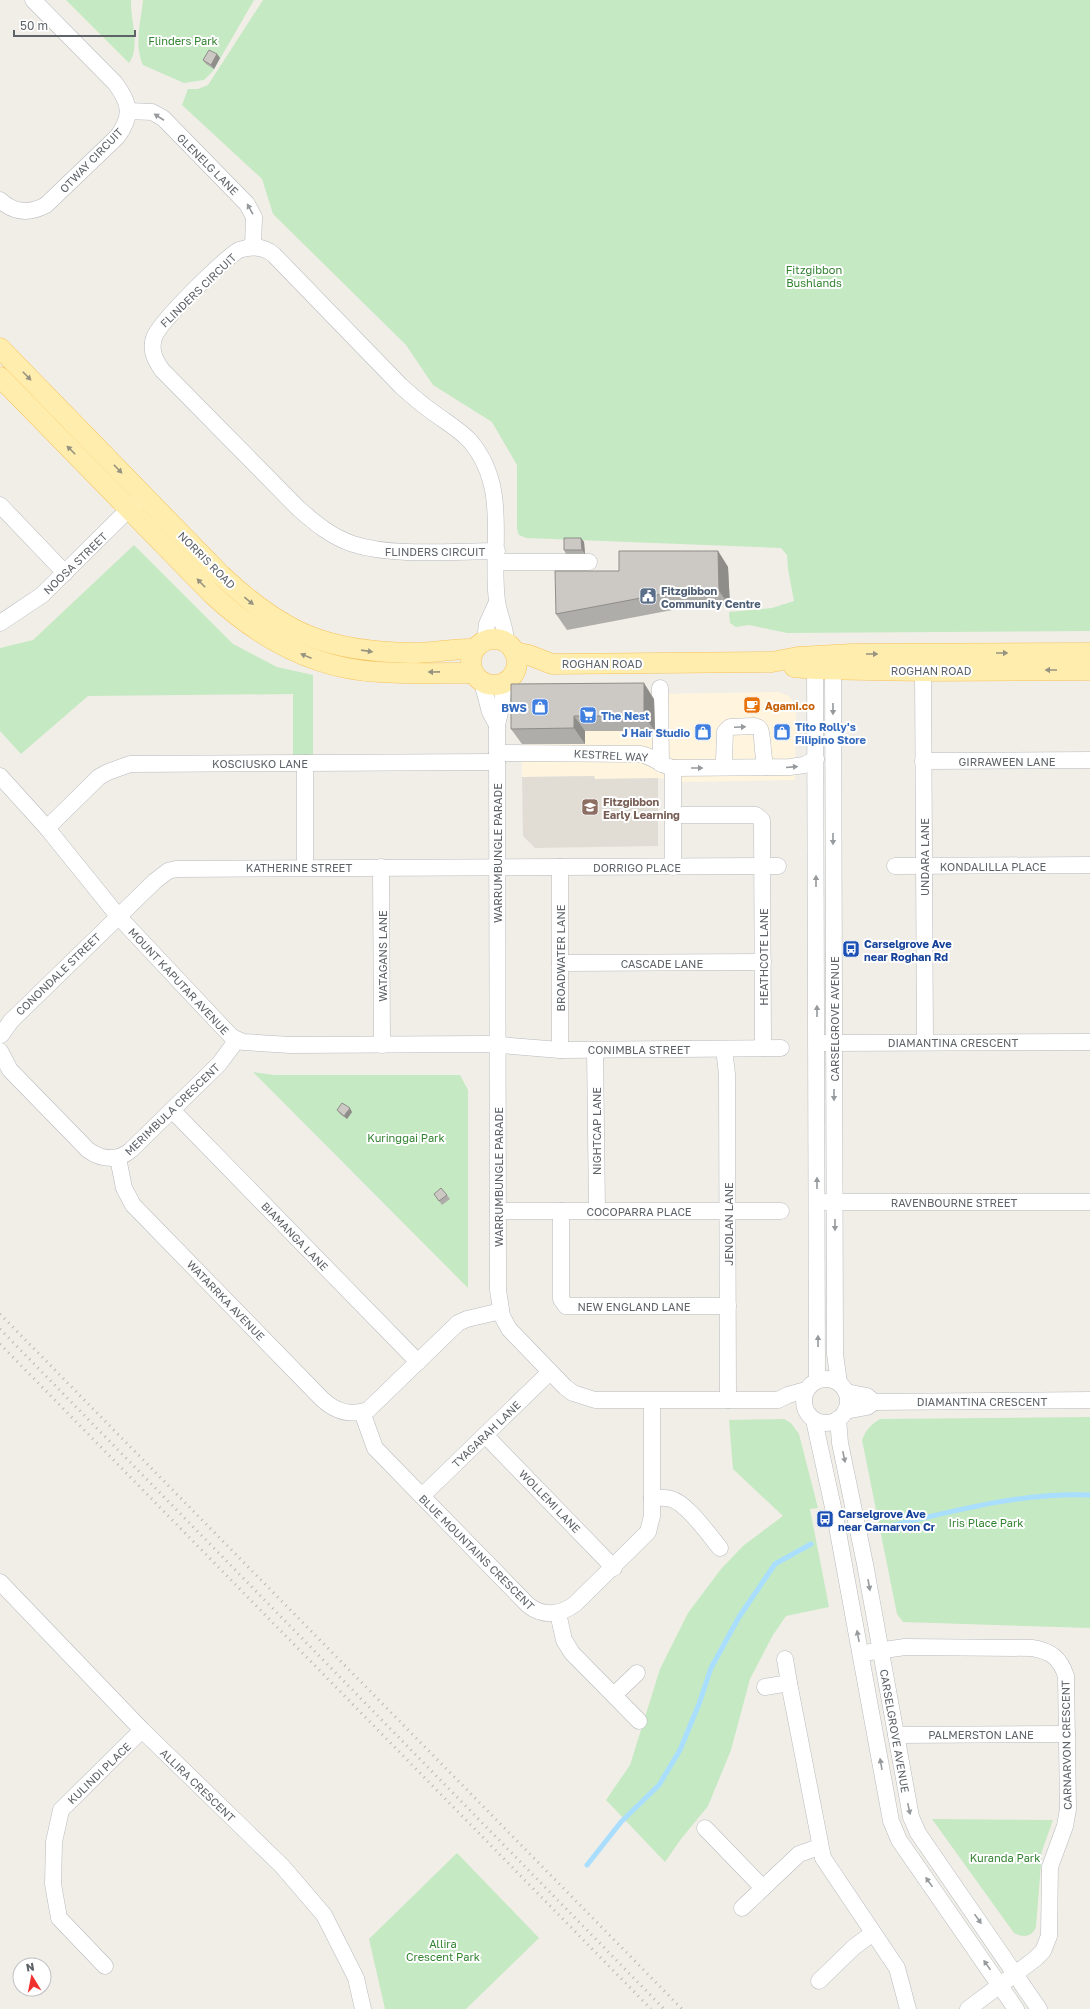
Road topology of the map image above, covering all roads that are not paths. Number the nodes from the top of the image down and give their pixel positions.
1 (33, 0) edge
2 (128, 111) junction
3 (0, 200) edge
4 (253, 247) junction
5 (0, 348) edge
6 (0, 378) edge
7 (143, 495) junction
8 (0, 505) edge
9 (129, 509) junction
10 (497, 556) junction
11 (589, 562) dead end
12 (65, 573) junction
13 (497, 602) junction
14 (0, 623) edge
15 (480, 645) junction
16 (510, 647) junction
17 (1090, 653) edge
18 (824, 662) junction
19 (552, 664) junction
20 (1090, 670) edge
21 (923, 671) junction
22 (478, 678) junction
23 (509, 678) junction
24 (660, 688) dead end
25 (497, 725) junction
26 (497, 757) junction
27 (816, 759) junction
28 (1090, 760) edge
29 (923, 761) junction
30 (667, 766) junction
31 (766, 767) junction
32 (721, 768) junction
33 (305, 770) junction
34 (0, 776) edge
35 (673, 816) junction
36 (47, 828) junction
37 (1090, 865) edge
38 (771, 866) junction
39 (895, 866) dead end
40 (924, 866) junction
41 (381, 867) junction
42 (497, 867) junction
43 (560, 867) junction
44 (673, 867) junction
45 (305, 868) junction
46 (118, 916) junction
47 (763, 962) junction
48 (560, 963) junction
49 (0, 1036) edge
50 (237, 1040) junction
51 (925, 1042) junction
52 (1090, 1042) edge
53 (817, 1043) junction
54 (834, 1043) junction
55 (498, 1044) junction
56 (382, 1045) junction
57 (763, 1048) junction
58 (781, 1048) dead end
59 (724, 1049) junction
60 (560, 1050) junction
61 (596, 1050) junction
62 (0, 1051) edge
63 (172, 1110) junction
64 (118, 1158) junction
65 (817, 1202) junction
66 (835, 1202) junction
67 (1090, 1202) edge
68 (498, 1211) junction
69 (561, 1211) junction
70 (597, 1211) junction
71 (728, 1211) junction
72 (781, 1211) dead end
73 (728, 1306) junction
74 (501, 1311) junction
75 (418, 1362) junction
76 (550, 1372) junction
77 (811, 1385) junction
78 (843, 1388) junction
79 (728, 1400) junction
80 (778, 1400) junction
81 (1090, 1400) edge
82 (652, 1401) junction
83 (874, 1402) junction
84 (362, 1412) junction
85 (809, 1414) junction
86 (842, 1415) junction
87 (485, 1435) junction
88 (422, 1496) junction
89 (652, 1498) junction
90 (720, 1548) dead end
91 (614, 1568) junction
92 (0, 1582) edge
93 (558, 1613) junction
94 (881, 1650) junction
95 (861, 1654) junction
96 (785, 1659) dead end
97 (637, 1673) dead end
98 (789, 1683) junction
99 (765, 1687) dead end
100 (614, 1695) junction
101 (639, 1721) dead end
102 (142, 1730) junction
103 (1067, 1734) junction
104 (896, 1735) junction
105 (706, 1828) dead end
106 (819, 1847) junction
107 (763, 1888) junction
108 (742, 1908) dead end
109 (873, 1933) junction
110 (105, 1966) dead end
111 (1016, 1974) junction
112 (819, 1982) dead end
113 (1000, 1985) junction
114 (363, 2009) edge
115 (908, 2009) edge
116 (968, 2009) edge
117 (1016, 2009) edge
118 (1039, 2009) edge

1 - 2 street
2 - 3 street, OTWAY CIRCUIT
4 -> 2 street, GLENELG LANE
4 - 10 street, FLINDERS CIRCUIT
4 - 10 street, FLINDERS CIRCUIT
5 -> 7 main road, NORRIS ROAD
9 -> 6 main road, NORRIS ROAD
7 - 9 street, NOOSA STREET
7 -> 15 main road, NORRIS ROAD
8 - 12 street
9 - 12 street, NOOSA STREET
22 -> 9 main road, NORRIS ROAD
10 - 11 street
10 - 13 street, FLINDERS CIRCUIT
12 - 14 street, NOOSA STREET
13 - 15 street, FLINDERS CIRCUIT
13 - 16 street, FLINDERS CIRCUIT
15 - 16 main road
15 - 22 main road
16 - 19 main road, ROGHAN ROAD
16 - 23 main road
18 -> 17 main road, ROGHAN ROAD
18 - 19 main road, ROGHAN ROAD
18 - 21 main road, ROGHAN ROAD
18 - 27 street, CARSELGROVE AVENUE
18 -> 54 street, CARSELGROVE AVENUE
19 - 23 main road, ROGHAN ROAD
20 -> 21 main road, ROGHAN ROAD
21 - 29 street, UNDARA LANE
22 - 23 main road
22 - 25 street, WARRUMBUNGLE PARADE
23 - 25 street, WARRUMBUNGLE PARADE
24 - 30 street
25 - 26 street, WARRUMBUNGLE PARADE
26 - 30 street, KESTREL WAY
26 - 33 street, KOSCIUSKO LANE
26 - 42 street, WARRUMBUNGLE PARADE
31 -> 27 street, KESTREL WAY
53 -> 27 street, CARSELGROVE AVENUE
28 - 29 street, GIRRAWEEN LANE
29 - 40 street, UNDARA LANE
30 -> 32 street, KESTREL WAY
30 - 35 street
31 - 32 street, KESTREL WAY
32 -> 31 street
33 - 36 street, KOSCIUSKO LANE
33 - 45 street
34 - 36 street, MOUNT KAPUTAR AVENUE
35 - 38 street, HEATHCOTE LANE
35 - 44 street
36 - 46 street, MOUNT KAPUTAR AVENUE
37 - 40 street, KONDALILLA PLACE
38 - 44 street, DORRIGO PLACE
38 - 47 street, HEATHCOTE LANE
39 - 40 street, KONDALILLA PLACE
40 - 51 street, UNDARA LANE
41 - 42 street, KATHERINE STREET
41 - 45 street, KATHERINE STREET
41 - 56 street, WATAGANS LANE
42 - 43 street, DORRIGO PLACE
42 - 55 street, WARRUMBUNGLE PARADE
43 - 44 street, DORRIGO PLACE
43 - 48 street, BROADWATER LANE
45 - 46 street, KATHERINE STREET
46 - 49 street, CONONDALE STREET
46 - 50 street, MOUNT KAPUTAR AVENUE
47 - 48 street, CASCADE LANE
47 - 57 street, HEATHCOTE LANE
48 - 60 street, BROADWATER LANE
50 - 56 street, MOUNT KAPUTAR AVENUE
50 - 63 street, MERIMBULA CRESCENT
51 - 52 street, DIAMANTINA CRESCENT
51 - 54 street, DIAMANTINA CRESCENT
53 - 54 street, DIAMANTINA CRESCENT
65 -> 53 street, CARSELGROVE AVENUE
54 -> 66 street, CARSELGROVE AVENUE
55 - 56 street, MOUNT KAPUTAR AVENUE
55 - 60 street, CONIMBLA STREET
55 - 68 street, WARRUMBUNGLE PARADE
57 - 58 street, CONIMBLA STREET
57 - 59 street, CONIMBLA STREET
59 - 61 street, CONIMBLA STREET
59 - 71 street, JENOLAN LANE
60 - 61 street, CONIMBLA STREET
61 - 70 street, NIGHTCAP LANE
62 - 64 street, MERIMBULA CRESCENT
63 - 64 street, MERIMBULA CRESCENT
63 - 75 street, BIAMANGA LANE
64 - 84 street, WATARRKA AVENUE
65 - 66 street, RAVENBOURNE STREET
77 -> 65 street, CARSELGROVE AVENUE
66 - 67 street, RAVENBOURNE STREET
66 -> 78 street, CARSELGROVE AVENUE
68 - 69 street, COCOPARRA PLACE
68 - 74 street, WARRUMBUNGLE PARADE
69 - 70 street, COCOPARRA PLACE
69 - 73 street, NEW ENGLAND LANE
70 - 71 street, COCOPARRA PLACE
71 - 72 street, COCOPARRA PLACE
71 - 73 street, JENOLAN LANE
73 - 79 street, JENOLAN LANE
74 - 75 street
74 - 76 street, WARRUMBUNGLE PARADE
75 - 84 street
76 - 82 street, WARRUMBUNGLE PARADE
76 - 87 street, TYAGARAH LANE
77 - 78 street
77 - 80 street, WARRUMBUNGLE PARADE
77 - 85 street
78 - 83 street, DIAMANTINA CRESCENT
78 - 86 street
79 - 80 street, WARRUMBUNGLE PARADE
79 - 82 street, WARRUMBUNGLE PARADE
80 - 85 street, WARRUMBUNGLE PARADE
81 - 83 street, DIAMANTINA CRESCENT
82 - 89 street
83 - 86 street, DIAMANTINA CRESCENT
84 - 88 street, BLUE MOUNTAINS CRESCENT
85 - 86 street
95 -> 85 street, CARSELGROVE AVENUE
86 -> 94 street, CARSELGROVE AVENUE
87 - 88 street, TYAGARAH LANE
87 - 91 street, WOLLEMI LANE
88 - 93 street, BLUE MOUNTAINS CRESCENT
89 - 90 street
89 - 91 street
91 - 93 street
92 - 102 street, ALLIRA CRESCENT
93 - 100 street
94 - 95 street, CARNARVON CRESCENT
94 - 103 street, CARNARVON CRESCENT
94 - 104 street, CARSELGROVE AVENUE
113 -> 95 street, CARSELGROVE AVENUE
96 - 98 street
97 - 100 street
98 - 99 street
98 - 106 street
100 - 101 street
102 - 110 street, KULINDI PLACE
102 - 114 street, ALLIRA CRESCENT
103 - 104 street, PALMERSTON LANE
103 - 111 street, CARNARVON CRESCENT
104 -> 111 street, CARSELGROVE AVENUE
105 - 107 street
106 - 107 street
106 - 109 street
107 - 108 street
109 - 112 street
109 - 115 street
111 - 113 street, CARNARVON CRESCENT
111 - 118 street, CARSELGROVE AVENUE
113 - 116 street, CARNARVON CRESCENT
113 - 117 street, CARSELGROVE AVENUE

